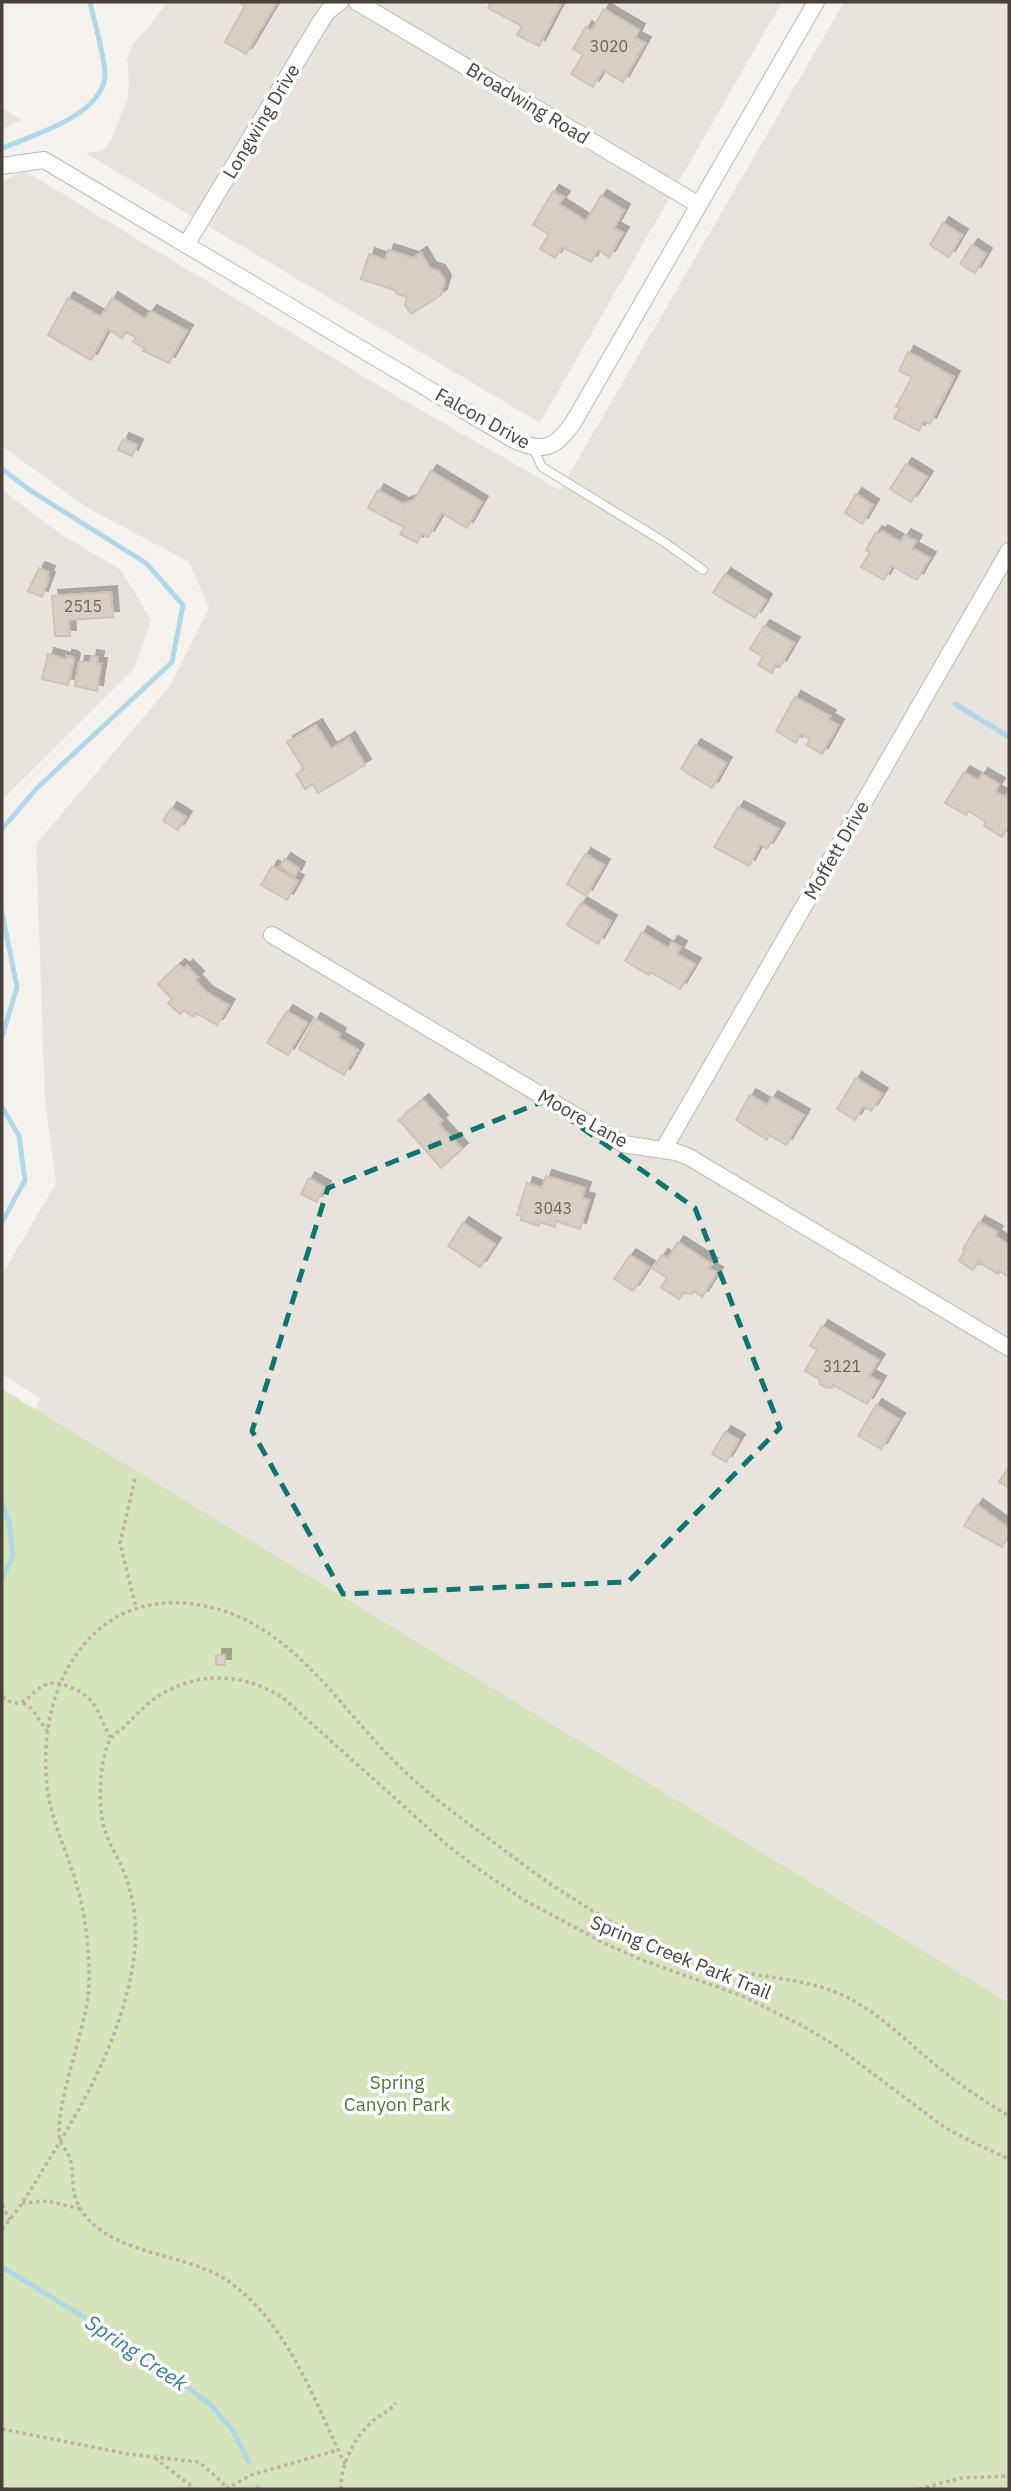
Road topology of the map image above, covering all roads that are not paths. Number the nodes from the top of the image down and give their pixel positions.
1 (340, 2) edge
2 (357, 2) edge
3 (816, 2) edge
4 (2, 166) edge
5 (699, 205) junction
6 (186, 245) junction
7 (533, 448) junction
8 (1009, 551) edge
9 (703, 569) dead end
10 (272, 935) dead end
11 (663, 1150) junction
12 (1009, 1348) edge

1 - 6 street, Longwing Drive
2 - 5 street, Broadwing Road
3 - 5 street, Falcon Drive
4 - 6 street, Falcon Drive
5 - 7 street, Falcon Drive
6 - 7 street, Falcon Drive
7 - 9 lane
8 - 11 street, Moffett Drive
10 - 11 street, Moore Lane
11 - 12 street, Moore Lane

